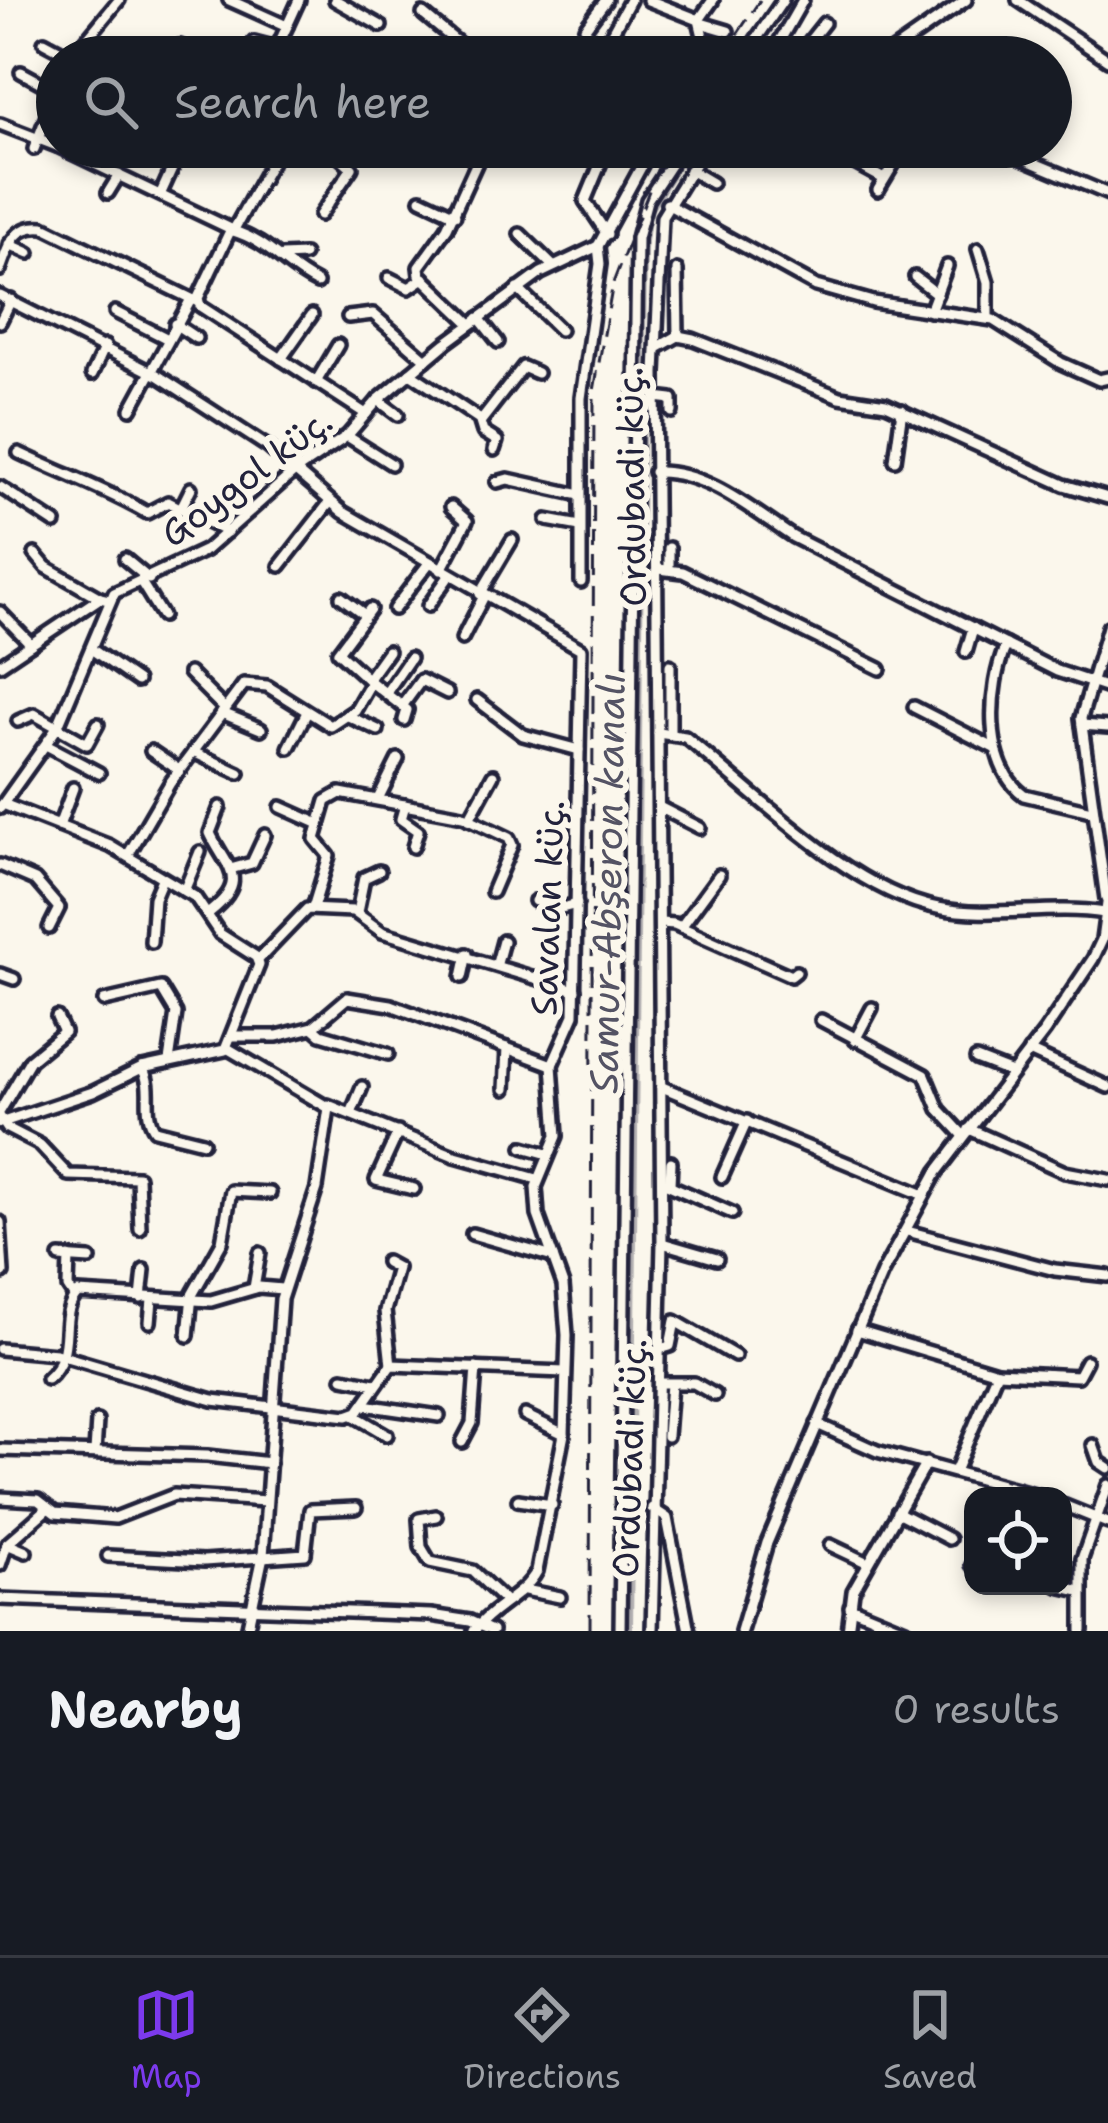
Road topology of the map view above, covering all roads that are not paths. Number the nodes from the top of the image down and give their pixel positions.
1 (119, 0) edge
2 (229, 0) edge
3 (298, 0) edge
4 (335, 0) edge
5 (367, 0) edge
6 (606, 0) edge
7 (630, 0) edge
8 (648, 0) edge
9 (712, 0) edge
10 (783, 0) edge
11 (803, 0) edge
12 (966, 0) edge
13 (1018, 0) edge
14 (358, 14) junction
15 (423, 14) dead end
16 (700, 21) junction
17 (824, 22) dead end
18 (287, 26) junction
19 (382, 26) dead end
20 (728, 32) dead end
21 (89, 36) edge
22 (283, 36) edge
23 (450, 36) edge
24 (588, 36) edge
25 (610, 36) edge
26 (703, 36) edge
27 (758, 36) edge
28 (783, 36) edge
29 (813, 36) edge
30 (914, 36) edge
31 (1108, 60) edge
32 (21, 72) dead end
33 (36, 80) edge
34 (0, 124) edge
35 (36, 144) edge
36 (104, 168) edge
37 (173, 168) edge
38 (268, 168) edge
39 (352, 168) edge
40 (475, 168) edge
41 (599, 168) edge
42 (641, 168) edge
43 (669, 168) edge
44 (858, 168) edge
45 (891, 168) edge
46 (1046, 168) edge
47 (690, 170) joint
48 (119, 175) junction
49 (712, 183) dead end
50 (108, 193) dead end
51 (161, 194) junction
52 (1108, 194) edge
53 (421, 200) dead end
54 (668, 204) junction
55 (320, 214) dead end
56 (455, 215) junction
57 (232, 231) junction
58 (520, 234) dead end
59 (607, 234) junction
60 (8, 237) junction
61 (637, 238) junction
62 (660, 239) junction
63 (773, 243) dead end
64 (598, 246) junction
65 (978, 249) dead end
66 (29, 253) dead end
67 (304, 255) dead end
68 (282, 256) junction
69 (763, 257) junction
70 (553, 266) junction
71 (947, 266) dead end
72 (0, 270) edge
73 (677, 270) dead end
74 (915, 277) dead end
75 (389, 278) dead end
76 (424, 278) junction
77 (316, 284) dead end
78 (518, 289) junction
79 (937, 294) junction
80 (5, 298) edge
81 (194, 301) junction
82 (868, 301) junction
83 (115, 311) dead end
84 (930, 311) junction
85 (863, 314) dead end
86 (312, 315) dead end
87 (348, 317) dead end
88 (988, 319) junction
89 (475, 321) junction
90 (0, 322) edge
91 (175, 324) junction
92 (560, 330) dead end
93 (678, 336) junction
94 (166, 338) junction
95 (196, 338) dead end
96 (498, 342) dead end
97 (105, 346) junction
98 (338, 346) dead end
99 (657, 348) junction
100 (281, 359) junction
101 (426, 360) junction
102 (148, 370) junction
103 (410, 373) junction
104 (537, 373) dead end
105 (92, 374) dead end
106 (1108, 378) edge
107 (316, 382) junction
108 (655, 397) junction
109 (378, 400) junction
110 (130, 409) dead end
111 (902, 410) junction
112 (672, 412) dead end
113 (366, 414) junction
114 (398, 415) dead end
115 (481, 421) junction
116 (347, 436) junction
117 (494, 450) dead end
118 (19, 453) dead end
119 (895, 460) dead end
120 (391, 464) dead end
121 (295, 471) junction
122 (654, 472) junction
123 (497, 482) dead end
124 (0, 487) edge
125 (191, 488) dead end
126 (580, 495) junction
127 (1108, 498) edge
128 (330, 502) junction
129 (452, 507) dead end
130 (182, 508) junction
131 (547, 520) dead end
132 (55, 523) dead end
133 (580, 526) junction
134 (227, 532) junction
135 (512, 540) dead end
136 (669, 548) dead end
137 (35, 554) dead end
138 (125, 560) dead end
139 (429, 563) junction
140 (280, 566) dead end
141 (664, 569) junction
142 (445, 573) junction
143 (145, 580) junction
144 (581, 582) dead end
145 (482, 595) junction
146 (341, 597) dead end
147 (105, 599) junction
148 (428, 606) dead end
149 (394, 609) dead end
150 (0, 612) edge
151 (162, 616) dead end
152 (974, 628) junction
153 (1108, 628) edge
154 (462, 639) dead end
155 (31, 644) junction
156 (1006, 645) junction
157 (94, 651) junction
158 (388, 651) dead end
159 (966, 652) dead end
160 (410, 658) dead end
161 (0, 664) edge
162 (670, 665) dead end
163 (880, 669) dead end
164 (189, 674) dead end
165 (369, 680) junction
166 (136, 681) dead end
167 (1092, 683) junction
168 (1108, 688) edge
169 (386, 693) junction
170 (447, 693) dead end
171 (478, 700) dead end
172 (402, 706) junction
173 (914, 707) dead end
174 (223, 711) junction
175 (307, 712) junction
176 (348, 716) junction
177 (404, 720) dead end
178 (19, 721) dead end
179 (98, 724) dead end
180 (1082, 725) junction
181 (57, 728) junction
182 (261, 728) dead end
183 (1108, 728) edge
184 (378, 730) dead end
185 (664, 732) junction
186 (46, 745) junction
187 (289, 748) dead end
188 (995, 749) junction
189 (579, 750) junction
190 (151, 751) dead end
191 (193, 752) junction
192 (398, 758) dead end
193 (179, 770) junction
194 (99, 773) dead end
195 (239, 773) dead end
196 (493, 776) dead end
197 (73, 788) dead end
198 (380, 797) junction
199 (2, 806) edge
200 (405, 806) junction
201 (220, 807) dead end
202 (280, 807) dead end
203 (658, 807) junction
204 (1090, 812) junction
205 (469, 819) junction
206 (319, 824) junction
207 (59, 826) junction
208 (700, 828) dead end
209 (265, 835) dead end
210 (413, 847) dead end
211 (200, 852) dead end
212 (128, 855) junction
213 (0, 865) edge
214 (234, 868) junction
215 (379, 871) dead end
216 (719, 875) dead end
217 (162, 879) junction
218 (184, 891) junction
219 (492, 892) dead end
220 (1107, 897) edge
221 (535, 902) dead end
222 (577, 904) junction
223 (313, 908) junction
224 (210, 912) junction
225 (358, 912) junction
226 (1106, 913) edge
227 (661, 923) junction
228 (681, 927) junction
229 (50, 928) dead end
230 (503, 941) dead end
231 (151, 942) dead end
232 (467, 954) junction
233 (258, 960) junction
234 (497, 963) junction
235 (796, 972) dead end
236 (0, 974) edge
237 (462, 977) dead end
238 (14, 979) dead end
239 (575, 990) junction
240 (181, 996) dead end
241 (104, 1001) dead end
242 (173, 1008) junction
243 (872, 1008) dead end
244 (57, 1016) dead end
245 (821, 1020) dead end
246 (313, 1027) junction
247 (233, 1036) junction
248 (855, 1040) junction
249 (226, 1048) junction
250 (507, 1048) junction
251 (1029, 1051) junction
252 (388, 1054) dead end
253 (976, 1059) dead end
254 (169, 1061) junction
255 (552, 1065) junction
256 (142, 1068) junction
257 (1012, 1073) junction
258 (362, 1087) dead end
259 (662, 1087) junction
260 (1108, 1087) edge
261 (505, 1089) dead end
262 (328, 1105) junction
263 (352, 1111) junction
264 (0, 1118) edge
265 (747, 1120) junction
266 (398, 1132) junction
267 (966, 1132) junction
268 (203, 1142) dead end
269 (523, 1147) dead end
270 (548, 1154) junction
271 (671, 1162) dead end
272 (722, 1177) dead end
273 (537, 1179) junction
274 (1108, 1180) edge
275 (666, 1183) junction
276 (414, 1190) dead end
277 (270, 1192) dead end
278 (923, 1195) junction
279 (732, 1213) dead end
280 (0, 1222) edge
281 (140, 1229) dead end
282 (907, 1232) junction
283 (472, 1234) dead end
284 (662, 1243) junction
285 (260, 1253) dead end
286 (553, 1257) junction
287 (90, 1259) dead end
288 (717, 1259) dead end
289 (386, 1262) dead end
290 (144, 1270) dead end
291 (3, 1274) dead end
292 (1108, 1276) edge
293 (111, 1279) dead end
294 (254, 1288) junction
295 (282, 1289) junction
296 (112, 1293) junction
297 (74, 1296) junction
298 (147, 1299) junction
299 (190, 1300) junction
300 (150, 1322) dead end
301 (857, 1330) junction
302 (188, 1336) dead end
303 (0, 1349) edge
304 (660, 1349) junction
305 (735, 1356) dead end
306 (65, 1358) junction
307 (1086, 1361) dead end
308 (391, 1365) junction
309 (476, 1368) junction
310 (565, 1372) junction
311 (997, 1372) junction
312 (344, 1378) dead end
313 (47, 1379) dead end
314 (665, 1383) junction
315 (376, 1384) junction
316 (715, 1395) dead end
317 (364, 1405) junction
318 (276, 1408) junction
319 (353, 1415) junction
320 (525, 1415) dead end
321 (439, 1416) dead end
322 (97, 1421) dead end
323 (817, 1424) junction
324 (563, 1434) junction
325 (387, 1435) dead end
326 (667, 1436) dead end
327 (462, 1442) dead end
328 (1093, 1445) dead end
329 (0, 1450) edge
330 (94, 1452) junction
331 (270, 1463) junction
332 (926, 1463) junction
333 (1108, 1468) edge
334 (956, 1469) junction
335 (1108, 1485) edge
336 (1013, 1487) edge
337 (0, 1498) edge
338 (518, 1499) dead end
339 (266, 1501) junction
340 (552, 1505) junction
341 (48, 1508) junction
342 (356, 1508) dead end
343 (652, 1508) junction
344 (1072, 1508) edge
345 (897, 1512) junction
346 (436, 1516) dead end
347 (1096, 1518) junction
348 (1108, 1523) edge
349 (949, 1539) dead end
350 (7, 1544) junction
351 (830, 1545) dead end
352 (26, 1552) dead end
353 (108, 1556) dead end
354 (263, 1556) junction
355 (868, 1563) junction
356 (0, 1564) edge
357 (1072, 1589) edge
358 (525, 1590) junction
359 (1080, 1591) junction
360 (560, 1597) dead end
361 (0, 1599) edge
362 (503, 1599) junction
363 (850, 1607) junction
364 (252, 1611) junction
365 (477, 1628) edge
366 (248, 1631) edge
367 (492, 1631) edge
368 (620, 1631) edge
369 (652, 1631) edge
370 (689, 1631) edge
371 (741, 1631) edge
372 (848, 1631) edge
373 (908, 1631) edge
374 (1082, 1631) edge

1 - 21 street
2 - 18 street
3 - 18 street
4 - 14 street
5 - 14 street
6 - 24 street
7 - 25 street
8 - 16 street
9 - 16 street
10 - 27 street
11 - 28 street
12 - 30 street
13 - 31 street
14 - 19 street
15 - 23 street
16 - 20 street
16 - 26 street
17 - 29 street
18 - 22 street
32 - 33 street
34 - 35 street
36 - 48 street
37 - 51 street
38 - 57 street
39 - 55 street
40 - 56 street
41 - 59 street
42 - 59 street
43 - 61 street
44 - 45 street
46 - 52 street
47 - 49 street
47 - 54 street, Ordubadi küç.
48 - 50 street
48 - 51 street
51 - 57 street
53 - 56 street
54 - 62 street, Ordubadi küç.
54 - 69 street
56 - 76 street
57 - 68 street
57 - 81 street
58 - 70 street
59 - 64 street
60 - 66 street
60 - 72 street
60 - 81 street
61 - 62 street
61 - 368 street
62 - 99 street, Ordubadi küç.
63 - 69 street
64 - 70 street, Goygol küç.
64 - 126 street
65 - 88 street
67 - 68 street
68 - 77 street
69 - 82 street
70 - 78 street, Goygol küç.
71 - 79 street
73 - 93 street
74 - 79 street
75 - 76 street
76 - 89 street
78 - 89 street, Goygol küç.
78 - 92 street
79 - 84 street
80 - 90 street
80 - 97 street
81 - 91 street
81 - 100 street
82 - 84 street
82 - 85 street
83 - 94 street
84 - 88 street
86 - 100 street
87 - 101 street
88 - 106 street
89 - 96 street
89 - 101 street, Goygol küç.
91 - 94 street
91 - 95 street
93 - 99 street
93 - 111 street
94 - 102 street
97 - 102 street
97 - 105 street
98 - 107 street
99 - 108 street, Ordubadi küç.
100 - 107 street
101 - 103 street, Goygol küç.
102 - 110 street
102 - 121 street
103 - 109 street, Goygol küç.
103 - 115 street
104 - 115 street
107 - 113 street
108 - 112 street
108 - 122 street, Ordubadi küç.
109 - 113 street, Goygol küç.
109 - 114 street
111 - 119 street
111 - 127 street
113 - 116 street, Goygol küç.
115 - 117 street
116 - 120 street
116 - 121 street, Goygol küç.
118 - 130 street
121 - 128 street
121 - 134 street, Goygol küç.
122 - 141 street, Ordubadi küç.
122 - 152 street
123 - 126 street
124 - 132 street
125 - 130 street
126 - 133 street
128 - 139 street
128 - 140 street
129 - 142 street
130 - 134 street
131 - 133 street
133 - 144 street
134 - 143 street, Goygol küç.
135 - 145 street
136 - 141 street
137 - 147 street
138 - 143 street
139 - 142 street
139 - 149 street
141 - 163 street
141 - 185 street, Ordubadi küç.
142 - 145 street
142 - 148 street
143 - 147 street, Goygol küç.
143 - 151 street
145 - 154 street
145 - 189 street, Savalan küç.
146 - 165 street
147 - 155 street, Goygol küç.
147 - 157 street
150 - 155 street
152 - 156 street
152 - 159 street
153 - 167 street
155 - 161 street, Goygol küç.
156 - 167 street
156 - 188 street
157 - 166 street
157 - 181 street
158 - 165 street
160 - 169 street
162 - 185 street
164 - 174 street
165 - 169 street
165 - 176 street
167 - 168 street
167 - 180 street
169 - 172 street
170 - 172 street
171 - 189 street
172 - 177 street
173 - 188 street
174 - 175 street
174 - 182 street
174 - 191 street
175 - 176 street
175 - 187 street
176 - 184 street
178 - 181 street
179 - 181 street
180 - 183 street
180 - 204 street
181 - 186 street
185 - 203 street, Ordubadi küç.
185 - 226 street
186 - 194 street
186 - 199 street
188 - 204 street
189 - 222 street, Savalan küç.
190 - 193 street
191 - 193 street
191 - 195 street
192 - 198 street
193 - 212 street
196 - 205 street
197 - 207 street
198 - 200 street
198 - 206 street
199 - 207 street
200 - 205 street
200 - 210 street
201 - 214 street
202 - 206 street
203 - 208 street
203 - 227 street, Ordubadi küç.
204 - 220 street
205 - 219 street
206 - 223 street
207 - 212 street
209 - 214 street
211 - 218 street
212 - 217 street
213 - 229 street
214 - 224 street
215 - 225 street
216 - 228 street
217 - 218 street
217 - 231 street
218 - 224 street
220 - 226 street
221 - 222 street
222 - 239 street, Savalan küç.
223 - 225 street
223 - 233 street
224 - 233 street
225 - 232 street
226 - 251 street
227 - 228 street
227 - 259 street, Ordubadi küç.
228 - 235 street
230 - 234 street
232 - 234 street
232 - 237 street
233 - 247 street
234 - 239 street
236 - 238 street
239 - 255 street, Savalan küç.
240 - 242 street
241 - 242 street
242 - 254 street
243 - 248 street
244 - 264 street
245 - 248 street
246 - 247 street
246 - 250 street
246 - 252 street
247 - 249 street
248 - 267 street
249 - 254 street
249 - 262 street
250 - 255 street
250 - 261 street
251 - 257 street
251 - 260 street
253 - 257 street
254 - 256 street
255 - 270 street, Savalan küç.
256 - 264 street
256 - 268 street
257 - 267 street
258 - 263 street
259 - 265 street
259 - 275 street, Ordubadi küç.
262 - 263 street
262 - 295 street
263 - 266 street
264 - 281 street
265 - 272 street
265 - 278 street
266 - 273 street
266 - 276 street
267 - 274 street
267 - 278 street
269 - 270 street
270 - 273 street, Savalan küç.
271 - 275 street
273 - 286 street
275 - 279 street
275 - 284 street, Ordubadi küç.
277 - 299 street
278 - 282 street
280 - 291 street
282 - 292 street
282 - 301 street
283 - 286 street
284 - 288 street
284 - 304 street, Ordubadi küç.
285 - 294 street
286 - 310 street
287 - 297 street
289 - 308 street
290 - 298 street
293 - 296 street
294 - 295 street
294 - 299 street
295 - 318 street
296 - 297 street
296 - 298 street
297 - 306 street
298 - 299 street
298 - 300 street
299 - 302 street
301 - 311 street
301 - 323 street
303 - 306 street
304 - 305 street
304 - 314 street, Ordubadi küç.
306 - 313 street
306 - 318 street
307 - 311 street
308 - 309 street
308 - 315 street
309 - 310 street
309 - 327 street
310 - 324 street
311 - 334 street
312 - 315 street
314 - 316 street
314 - 326 street
314 - 343 street, Ordubadi küç.
315 - 317 street
317 - 319 street
317 - 321 street
318 - 319 street
318 - 331 street
319 - 325 street
320 - 324 street
322 - 330 street
323 - 332 street
323 - 371 street
324 - 340 street
328 - 333 street
329 - 330 street
330 - 331 street
331 - 339 street
332 - 334 street
332 - 345 street
334 - 336 street
335 - 347 street
337 - 341 street
338 - 340 street
339 - 341 street
339 - 354 street
340 - 358 street
341 - 350 street
342 - 354 street
343 - 369 street, Ordubadi küç.
343 - 370 street
344 - 347 street
345 - 349 street
345 - 355 street
346 - 362 street
347 - 348 street
347 - 359 street
350 - 352 street
350 - 356 street
351 - 355 street
353 - 354 street
354 - 364 street
355 - 363 street
357 - 359 street
358 - 360 street
358 - 362 street
359 - 374 street
361 - 364 street
362 - 365 street
363 - 372 street
363 - 373 street
364 - 365 street
364 - 366 street
365 - 367 street

